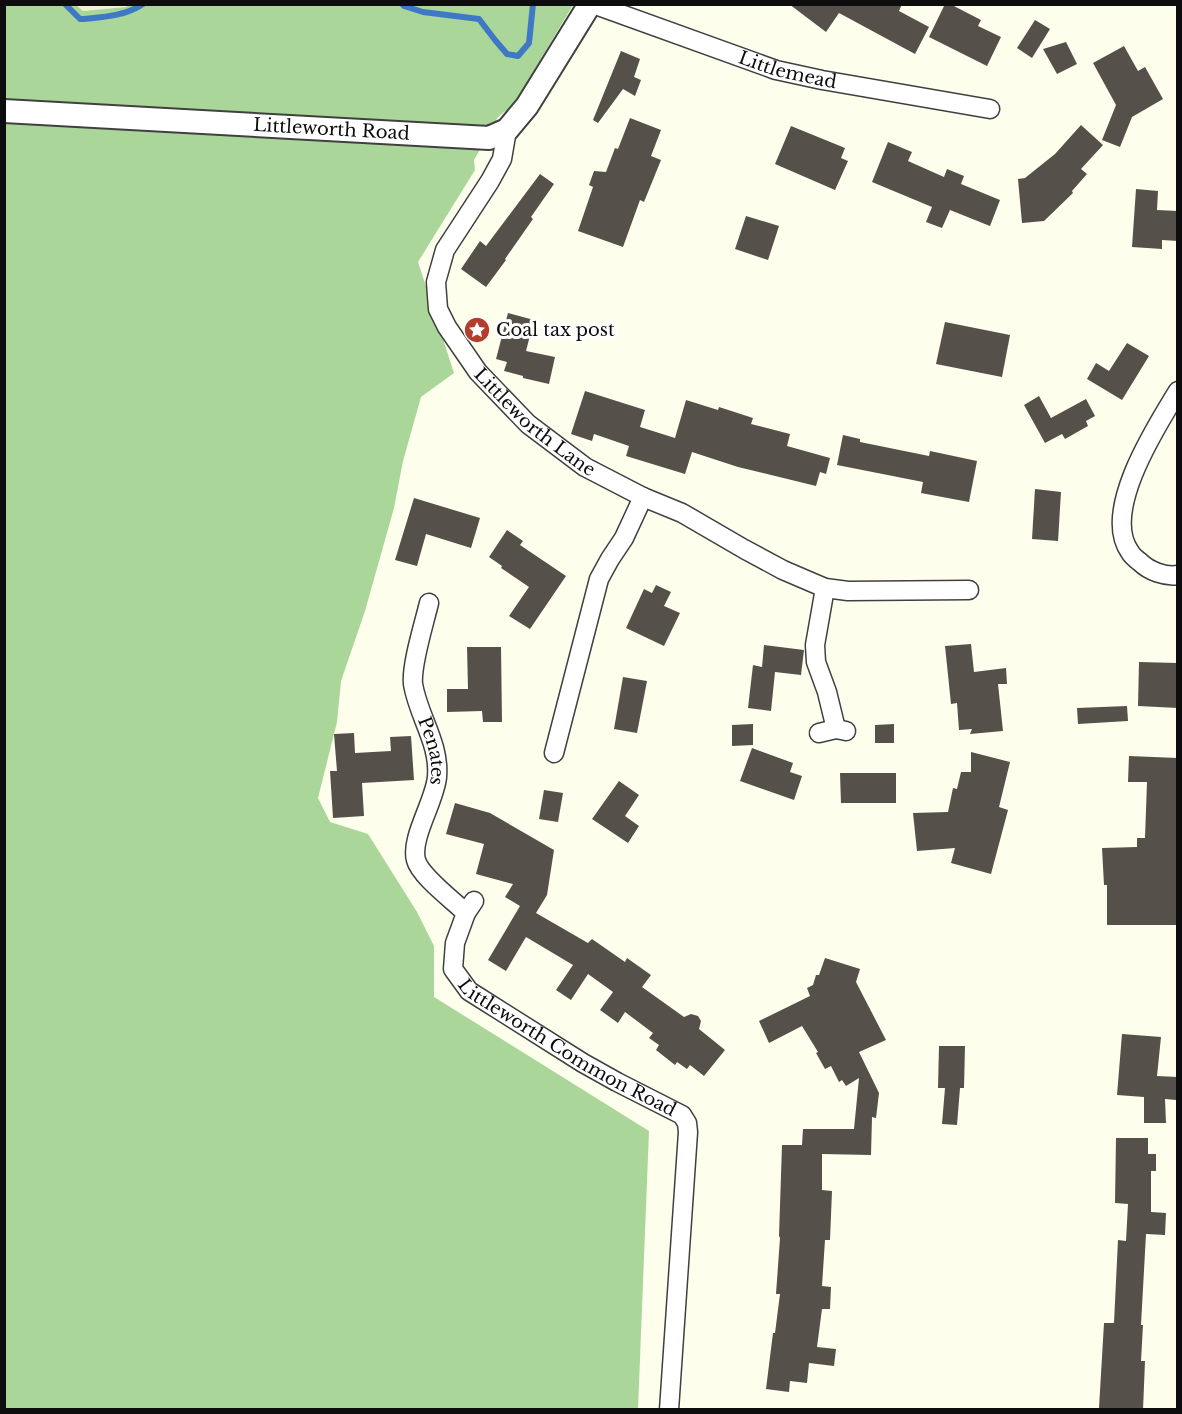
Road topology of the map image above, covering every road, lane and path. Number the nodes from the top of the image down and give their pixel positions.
1 (591, 4) edge
2 (990, 109) dead end
3 (4, 111) edge
4 (507, 130) junction
5 (1178, 392) edge
6 (643, 497) junction
7 (1178, 575) edge
8 (825, 588) junction
9 (969, 590) dead end
10 (429, 603) dead end
11 (834, 731) dead end
12 (554, 753) dead end
13 (470, 907) joint
14 (669, 1410) edge

1 - 2 street, Littlemead
1 - 4 street
3 - 4 street, Littleworth Road
4 - 6 street, Littleworth Lane
5 - 7 street
6 - 8 street, Littleworth Lane
6 - 12 street
8 - 9 street, Littleworth Lane
8 - 11 street
10 - 13 street, Penates
13 - 14 street, Littleworth Common Road

